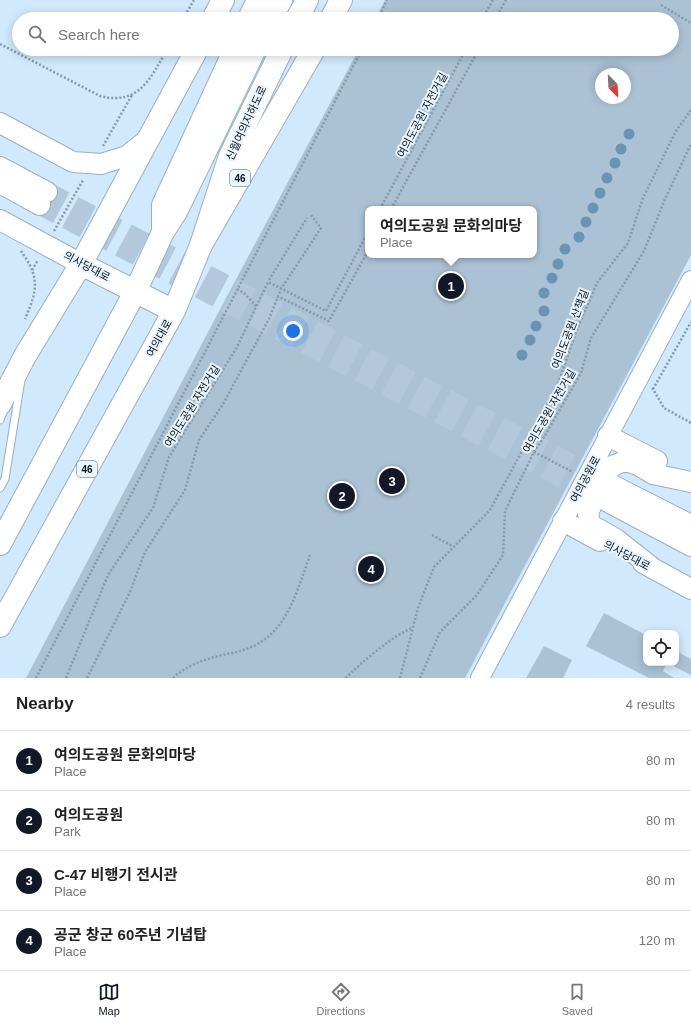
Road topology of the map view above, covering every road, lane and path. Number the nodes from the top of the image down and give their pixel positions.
1 (194, 0) edge
2 (223, 0) edge
3 (258, 0) edge
4 (281, 0) edge
5 (307, 0) edge
6 (341, 0) edge
7 (388, 0) edge
8 (493, 0) edge
9 (506, 0) edge
10 (661, 5) dead end
11 (187, 12) edge
12 (217, 12) edge
13 (252, 12) edge
14 (275, 12) edge
15 (301, 12) edge
16 (335, 12) edge
17 (382, 12) edge
18 (486, 12) edge
19 (499, 12) edge
20 (673, 12) edge
21 (679, 16) edge
22 (691, 23) edge
23 (0, 44) edge
24 (12, 50) edge
25 (23, 56) edge
26 (163, 56) edge
27 (193, 56) edge
28 (232, 56) edge
29 (252, 56) edge
30 (279, 56) edge
31 (310, 56) edge
32 (358, 56) edge
33 (462, 56) edge
34 (475, 56) edge
35 (132, 94) junction
36 (691, 110) edge
37 (0, 123) edge
38 (150, 138) junction
39 (691, 144) edge
40 (93, 164) junction
41 (0, 167) edge
42 (0, 183) edge
43 (382, 206) edge
44 (393, 206) edge
45 (310, 214) dead end
46 (307, 218) dead end
47 (0, 220) edge
48 (163, 232) junction
49 (365, 238) edge
50 (46, 245) junction
51 (201, 245) junction
52 (16, 246) dead end
53 (365, 255) edge
54 (81, 264) junction
55 (32, 270) junction
56 (268, 280) dead end
57 (691, 280) edge
58 (237, 289) junction
59 (281, 289) junction
60 (135, 292) junction
61 (277, 296) junction
62 (256, 306) junction
63 (174, 311) junction
64 (691, 322) edge
65 (21, 326) dead end
66 (26, 356) junction
67 (0, 404) edge
68 (0, 420) edge
69 (691, 423) edge
70 (608, 436) junction
71 (534, 452) junction
72 (586, 478) junction
73 (691, 478) edge
74 (691, 482) edge
75 (0, 488) edge
76 (563, 521) junction
77 (691, 526) edge
78 (432, 536) dead end
79 (0, 544) edge
80 (452, 546) junction
81 (691, 546) edge
82 (310, 555) dead end
83 (654, 570) junction
84 (691, 589) edge
85 (0, 626) edge
86 (413, 628) junction
87 (36, 678) edge
88 (66, 678) edge
89 (87, 678) edge
90 (173, 678) edge
91 (346, 678) edge
92 (400, 678) edge
93 (420, 678) edge
94 (480, 678) edge

1 - 11 path
2 - 12 main road
3 - 13 main road
4 - 14 main road
5 - 15 main road
6 - 16 main road
7 - 17 path
8 - 18 path
9 - 19 path
10 - 20 path
21 - 22 path
23 - 24 path
25 - 35 path
26 - 35 path
27 - 38 main road
28 - 48 main road
29 - 48 main road
30 - 51 main road, 신월여의지하도로
31 - 51 main road, 여의대로 / 46
32 - 58 path
33 - 43 path, 여의도공원 자전거길
34 - 44 path
35 - 40 path
36 - 80 path, 여의도공원 산책길
37 - 40 main road
38 - 40 main road
38 - 54 main road
39 - 71 path, 여의도공원 자전거길
40 - 50 path
41 - 42 main road
45 - 59 path
46 - 56 path
47 - 50 main road, 의사당대로
48 - 60 main road
49 - 59 path, 여의도공원 자전거길
50 - 54 main road, 의사당대로
50 - 55 path
51 - 63 main road, 여의대로 / 46
52 - 55 path
53 - 61 path
54 - 60 main road, 의사당대로
54 - 66 main road
55 - 65 path
57 - 70 street, 여의공원로
58 - 62 path
58 - 87 path
59 - 61 path
59 - 62 path, 여의도공원 자전거길
60 - 63 main road, 의사당대로
60 - 79 main road
61 - 89 path
62 - 88 path, 여의도공원 자전거길
63 - 85 main road, 여의대로 / 46
64 - 69 path
66 - 67 main road
66 - 68 lane
66 - 75 lane
70 - 72 street, 여의공원로
70 - 73 main road
71 - 72 path
71 - 93 path, 여의도공원 자전거길
72 - 76 street, 여의공원로
74 - 83 main road
76 - 83 main road, 의사당대로
76 - 94 street, 여의공원로
77 - 81 main road
78 - 80 path
80 - 86 path, 여의도공원 산책길
82 - 90 path
83 - 84 main road, 의사당대로
86 - 91 path
86 - 92 path, 여의도공원 산책길

